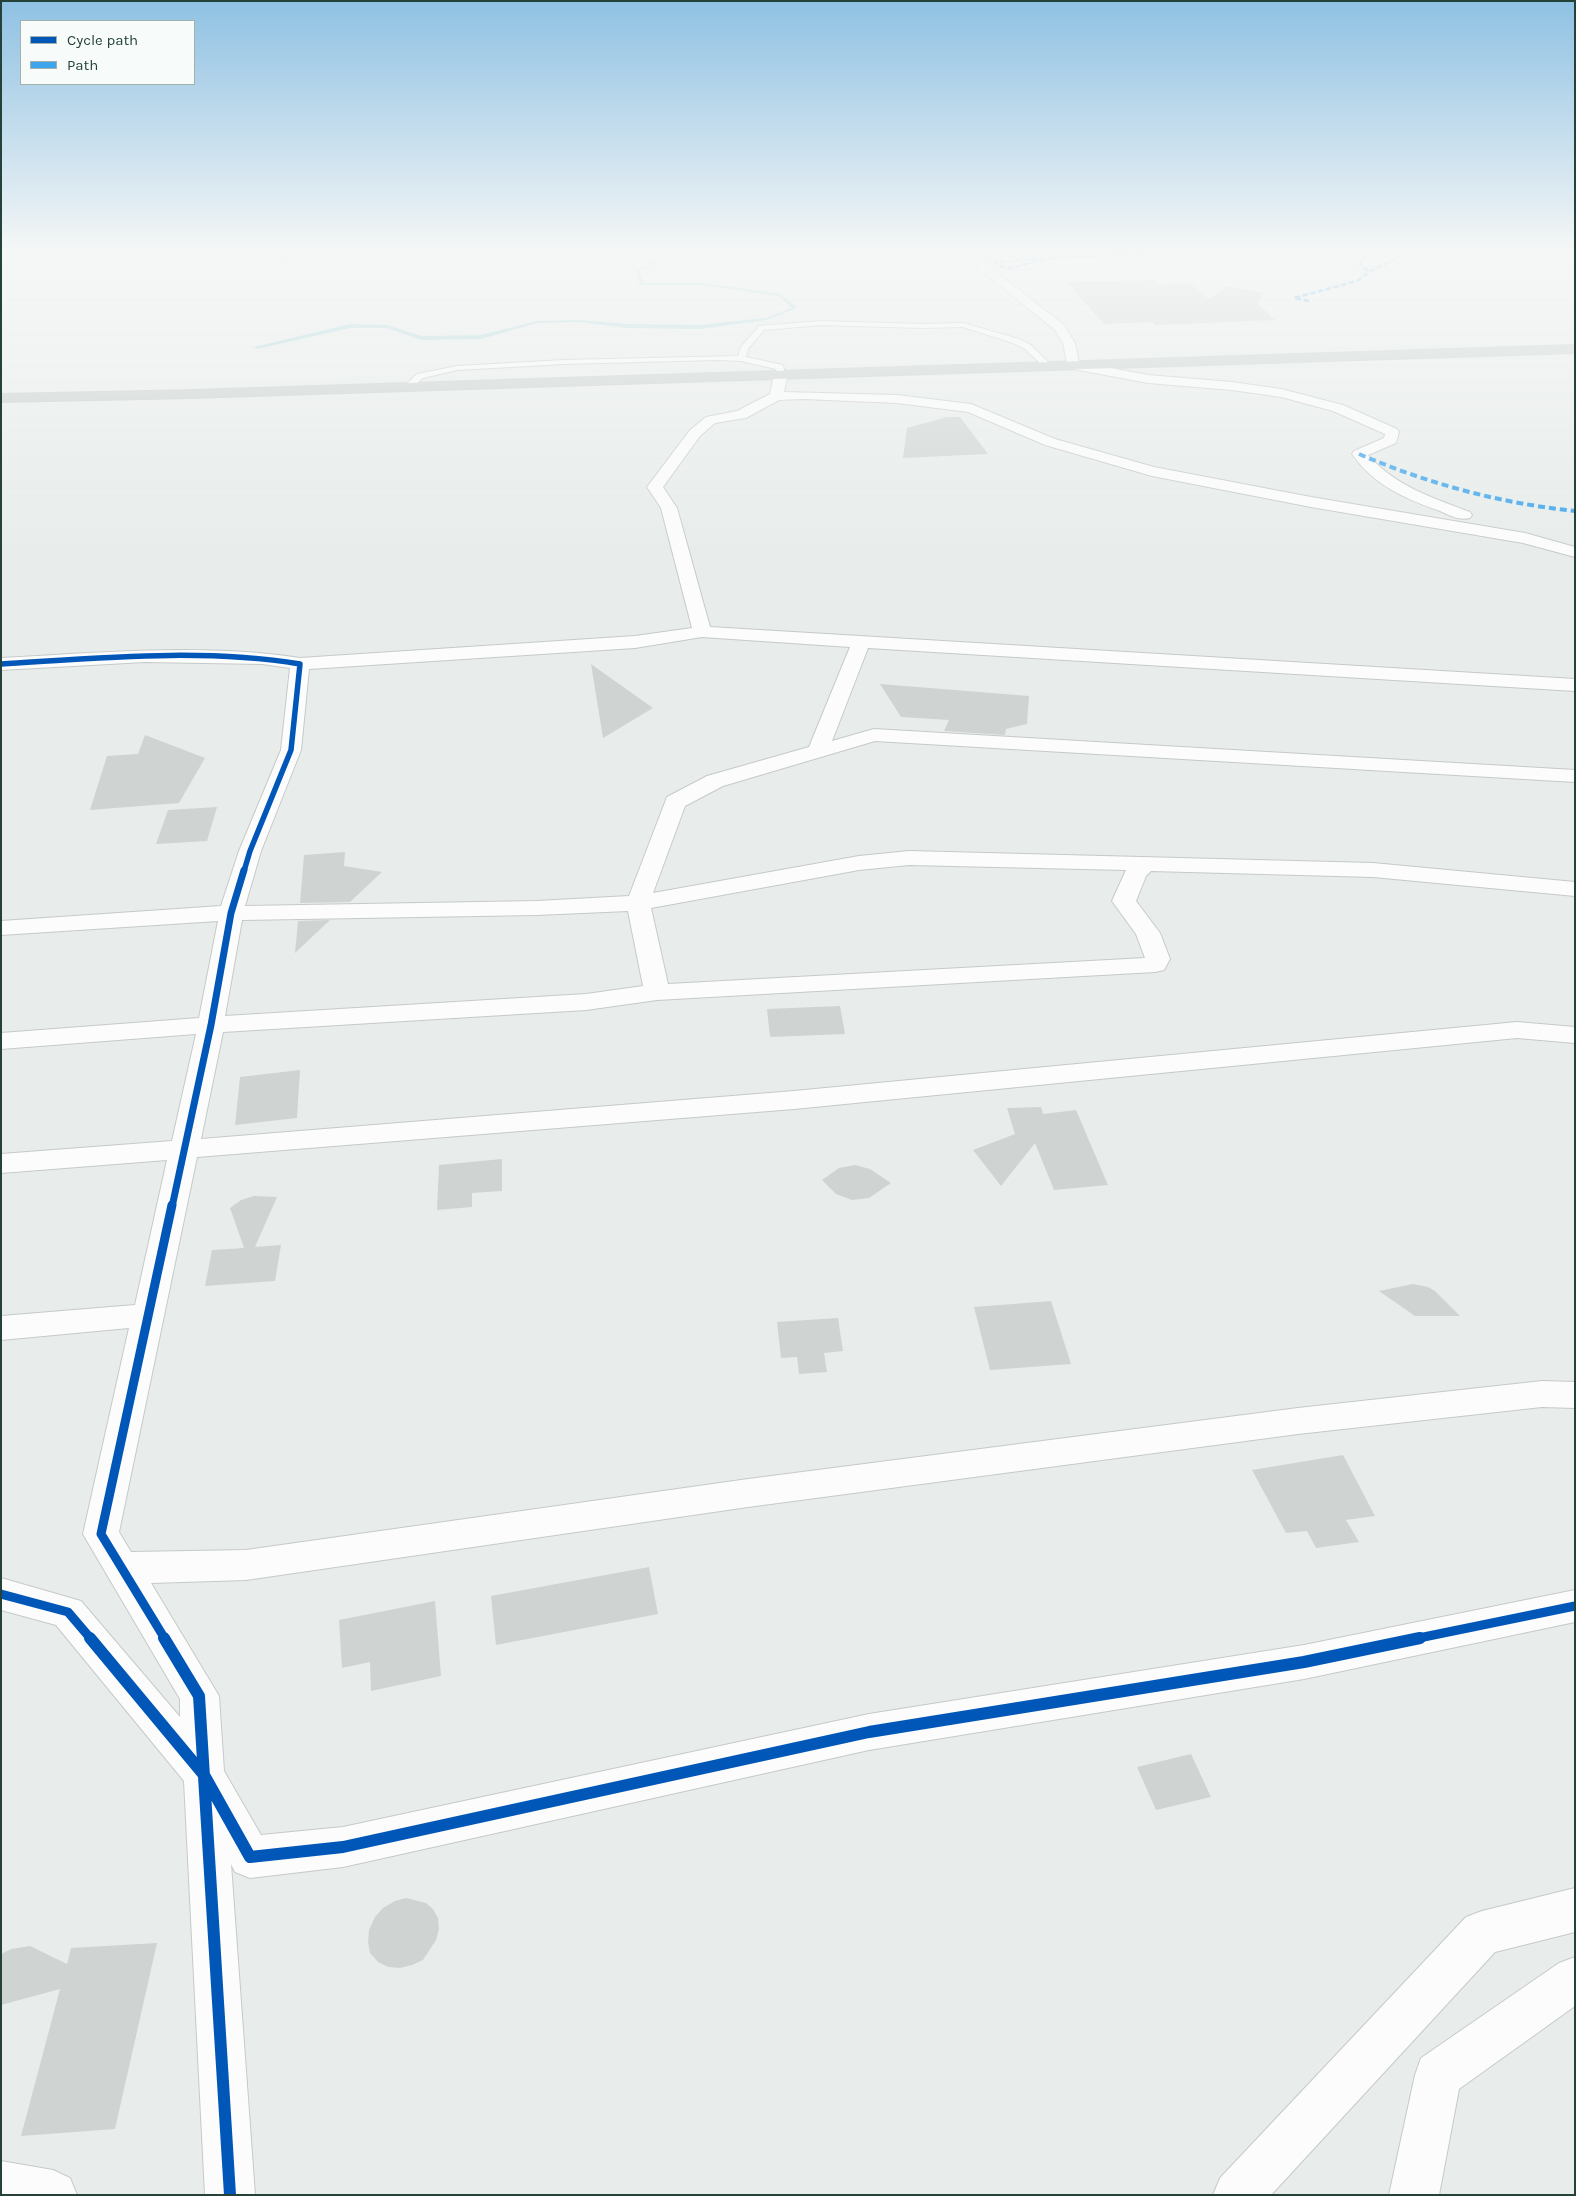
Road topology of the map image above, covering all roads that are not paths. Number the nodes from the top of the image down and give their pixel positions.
1 (743, 352) edge
2 (1033, 352) edge
3 (1071, 352) edge
4 (1434, 352) edge
5 (620, 360) junction
6 (741, 360) junction
7 (1073, 364) junction
8 (1047, 366) junction
9 (781, 374) junction
10 (623, 380) junction
11 (407, 387) junction
12 (776, 396) junction
13 (1, 398) edge
14 (1525, 538) junction
15 (1575, 552) edge
16 (1575, 557) edge
17 (702, 632) junction
18 (861, 641) junction
19 (1, 664) edge
20 (300, 664) junction
21 (1575, 685) edge
22 (818, 751) junction
23 (1575, 776) edge
24 (1145, 864) junction
25 (1575, 889) edge
26 (638, 903) junction
27 (231, 914) junction
28 (1, 928) edge
29 (657, 992) junction
30 (211, 1025) junction
31 (1575, 1035) edge
32 (1, 1041) edge
33 (184, 1149) junction
34 (1, 1164) edge
35 (148, 1315) junction
36 (1, 1328) edge
37 (1575, 1395) edge
38 (122, 1567) junction
39 (1, 1594) edge
40 (1575, 1606) edge
41 (204, 1775) junction
42 (1575, 1910) edge
43 (1575, 1979) edge
44 (1, 2185) edge
45 (53, 2195) edge
46 (230, 2195) edge
47 (1236, 2195) edge
48 (1414, 2195) edge

1 - 6 lane
2 - 8 lane
3 - 7 street
4 - 7 highway
5 - 6 lane
5 - 10 lane
5 - 11 lane
6 - 9 lane
7 - 8 highway
7 - 14 street
8 - 9 highway
9 - 10 highway
9 - 12 street
10 - 11 highway
11 - 13 highway
12 - 14 street
12 - 17 street
14 - 15 street
14 - 16 street
17 - 18 street
17 - 20 street
18 - 21 street
18 - 22 street
19 - 20 street
20 - 27 street
22 - 23 street
22 - 26 street
24 - 25 street
24 - 26 street
24 - 29 street
26 - 27 street
26 - 29 street
27 - 28 street
27 - 30 street
29 - 30 street
30 - 32 street
30 - 33 street
31 - 33 street
33 - 34 street
33 - 35 street
35 - 36 street
35 - 38 street
37 - 38 street
38 - 41 street
39 - 41 street
40 - 41 street
41 - 46 street
42 - 47 street
43 - 48 street
44 - 45 street

